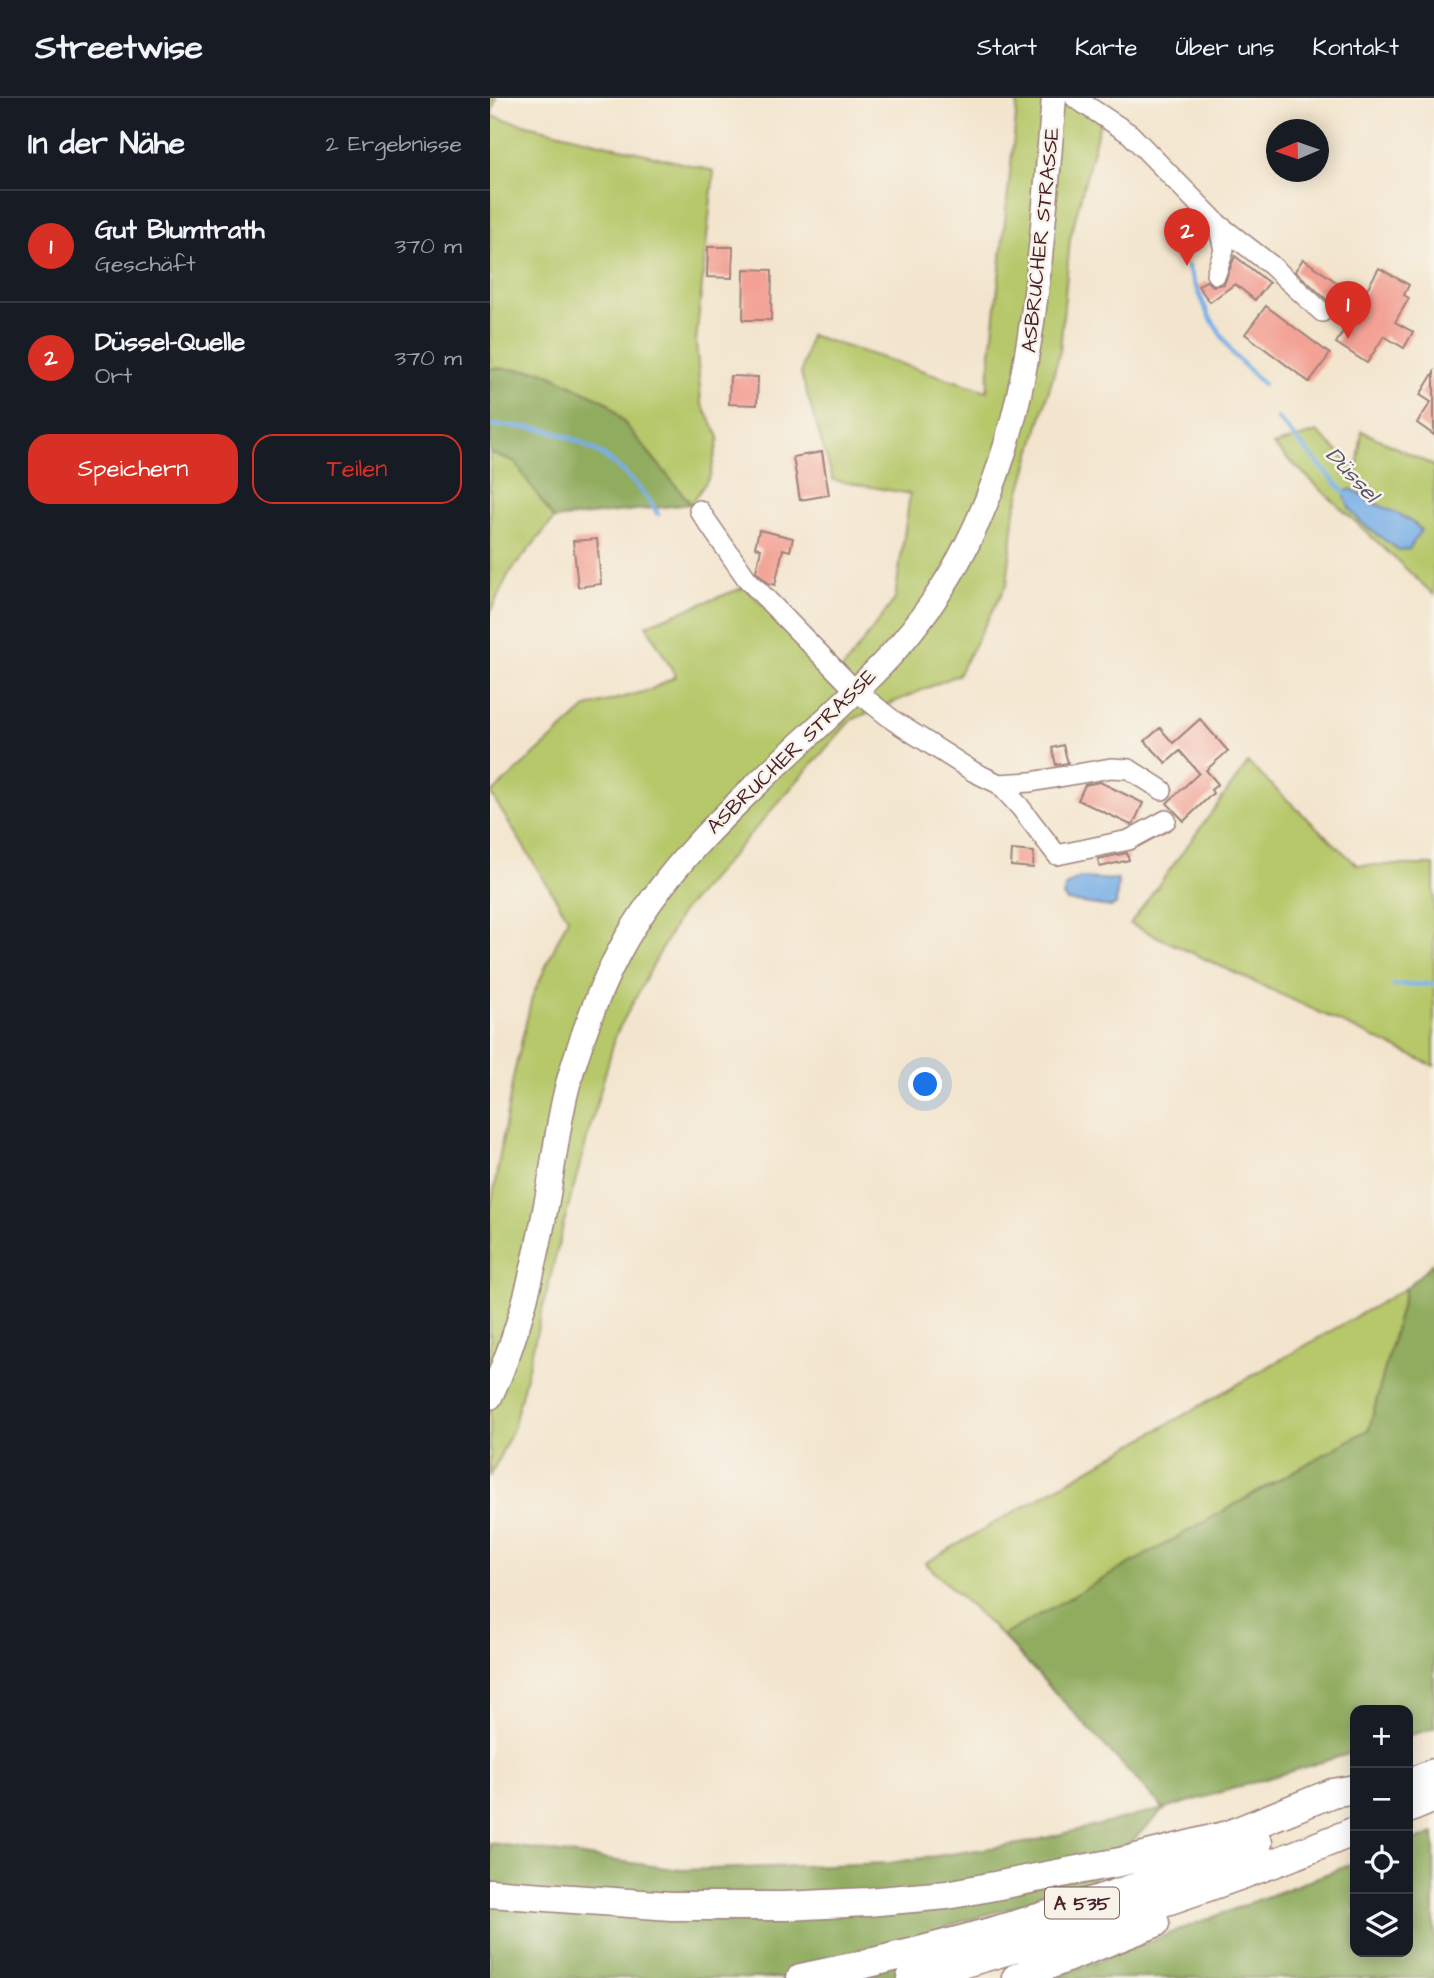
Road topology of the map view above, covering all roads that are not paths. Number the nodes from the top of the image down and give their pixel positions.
1 (1054, 98) edge
2 (1075, 98) edge
3 (1218, 224) junction
4 (1216, 274) dead end
5 (1322, 312) dead end
6 (699, 510) dead end
7 (855, 690) junction
8 (999, 784) junction
9 (1162, 790) dead end
10 (1166, 820) dead end
11 (490, 1397) edge
12 (1434, 1772) edge
13 (1413, 1776) edge
14 (1413, 1781) edge
15 (1350, 1789) edge
16 (1434, 1798) edge
17 (1350, 1807) edge
18 (1413, 1807) edge
19 (1350, 1833) edge
20 (1223, 1883) junction
21 (490, 1892) edge
22 (801, 1978) edge
23 (911, 1978) edge
24 (1016, 1978) edge

1 - 7 main road, ASBRUCHER STRASSE
2 - 3 lane
3 - 4 lane
3 - 5 lane
6 - 7 lane
7 - 8 lane
7 - 11 main road, ASBRUCHER STRASSE
8 - 9 lane
8 - 10 lane
12 - 13 highway
12 - 14 highway
15 - 21 highway
16 - 18 highway
17 - 22 highway, A 535
19 - 20 highway, A 535
20 - 23 highway, A 535
20 - 24 highway

